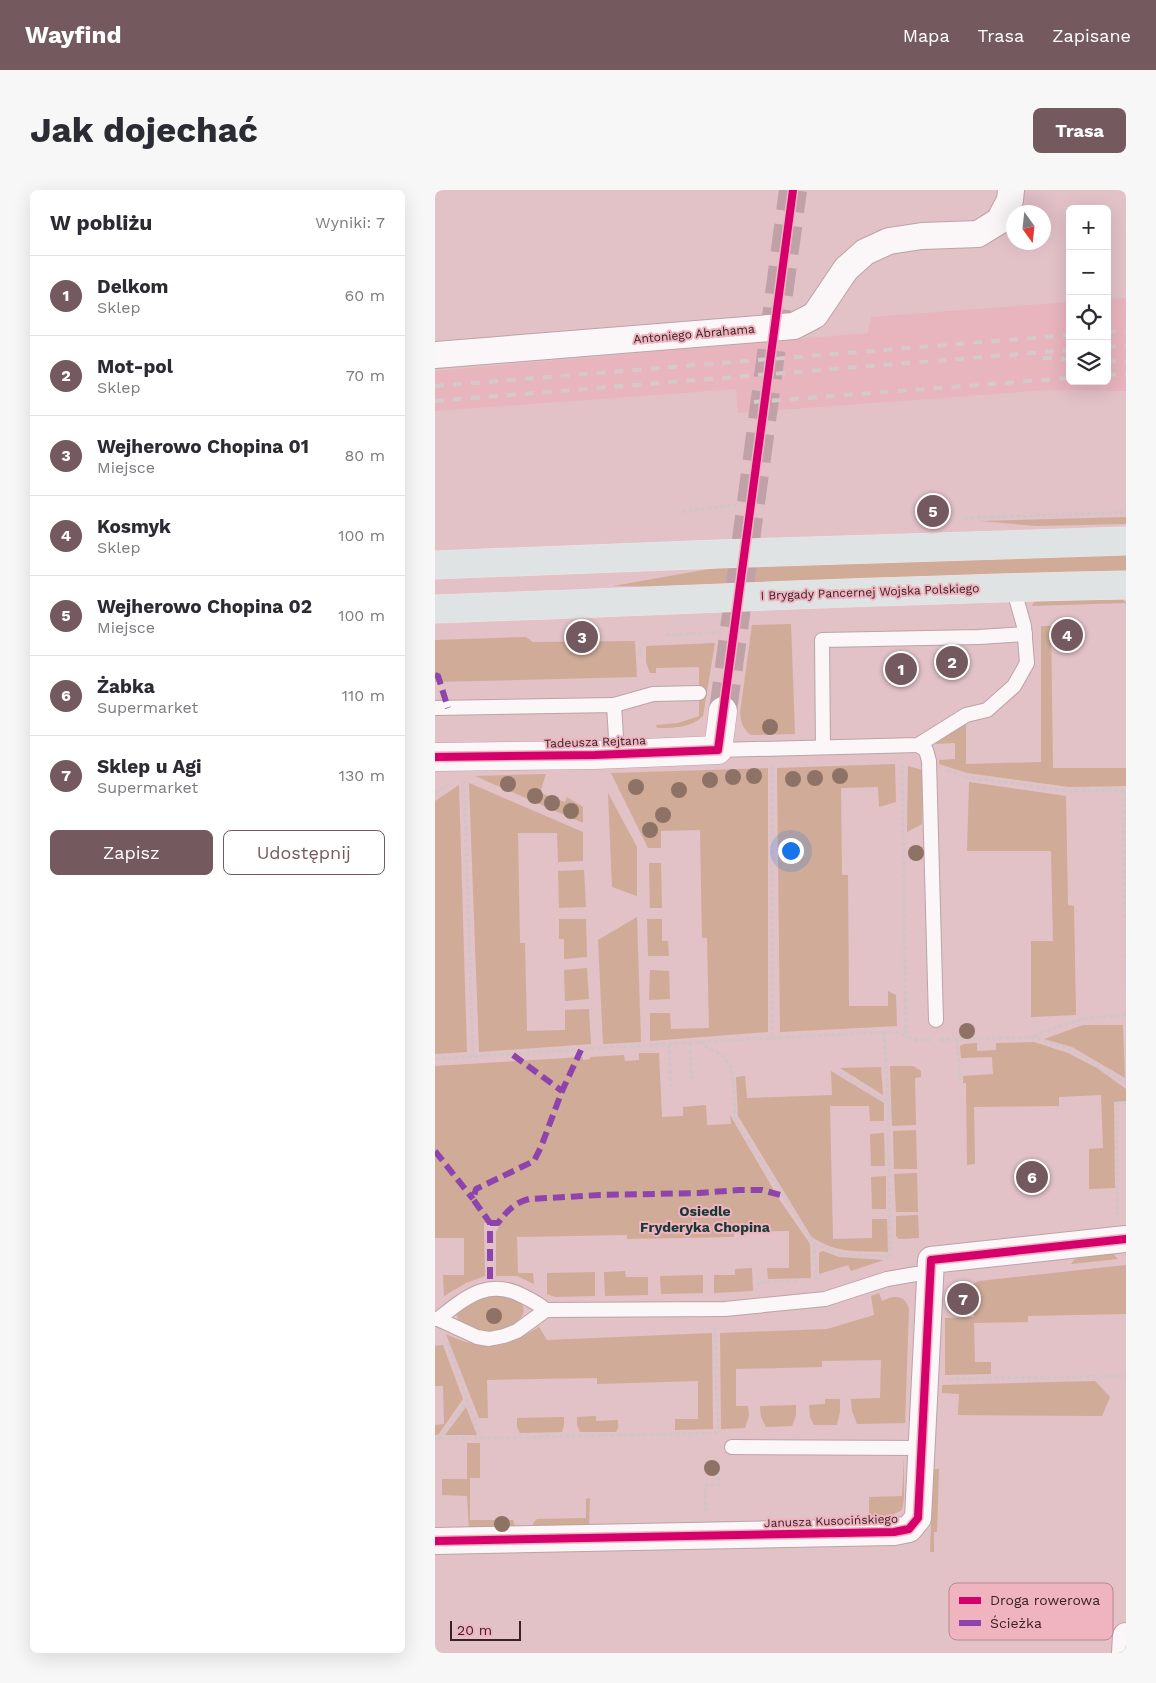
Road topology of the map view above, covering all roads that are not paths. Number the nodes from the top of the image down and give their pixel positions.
1 (1011, 190) edge
2 (435, 355) edge
3 (1126, 541) edge
4 (435, 565) edge
5 (1126, 585) edge
6 (1013, 587) junction
7 (435, 609) edge
8 (1025, 630) junction
9 (699, 693) dead end
10 (614, 705) junction
11 (435, 708) edge
12 (723, 711) tunnel mouth
13 (918, 745) junction
14 (823, 747) junction
15 (718, 750) junction
16 (617, 754) junction
17 (435, 757) edge
18 (936, 1020) dead end
19 (1122, 1231) edge
20 (931, 1274) junction
21 (546, 1310) junction
22 (437, 1319) edge
23 (732, 1447) dead end
24 (922, 1448) junction
25 (435, 1541) edge
26 (1126, 1636) edge
27 (1125, 1653) edge

1 - 2 street, Antoniego Abrahama
3 - 4 main road
5 - 6 main road, I Brygady Pancernej Wojska Polskiego
6 - 7 main road, I Brygady Pancernej Wojska Polskiego
6 - 8 lane
8 - 13 lane
8 - 14 lane
9 - 10 lane
10 - 11 lane
10 - 16 lane
12 - 15 street
13 - 14 lane
13 - 18 lane
14 - 15 lane
15 - 16 street, Tadeusza Rejtana
16 - 17 street, Tadeusza Rejtana
19 - 20 street
20 - 21 lane
20 - 24 street, Janusza Kusocińskiego
21 - 22 lane
21 - 22 lane
23 - 24 lane
24 - 25 street, Janusza Kusocińskiego
26 - 27 street

